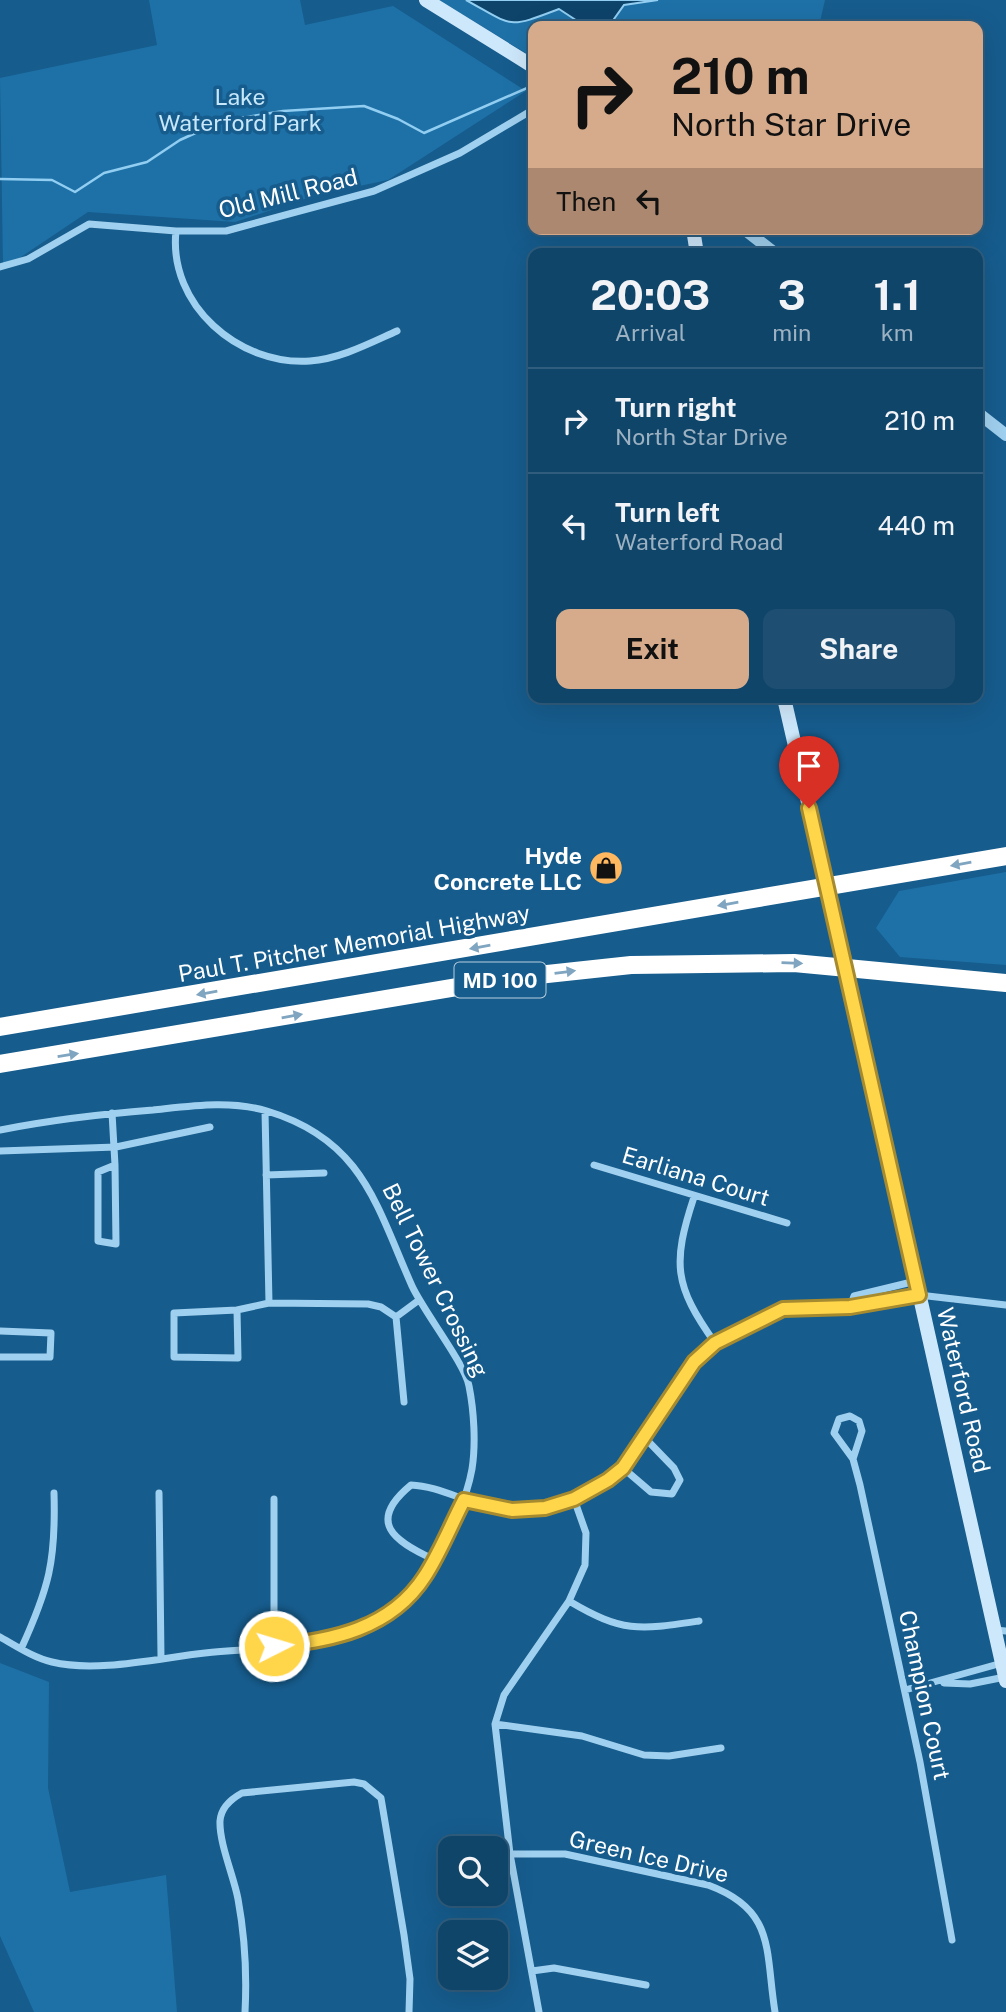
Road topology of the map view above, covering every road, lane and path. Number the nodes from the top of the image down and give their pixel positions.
1 (426, 0) edge
2 (528, 63) edge
3 (528, 113) edge
4 (176, 231) junction
5 (752, 235) edge
6 (768, 248) edge
7 (0, 267) edge
8 (397, 331) dead end
9 (983, 417) edge
10 (1006, 435) edge
11 (785, 703) edge
12 (1006, 856) edge
13 (1006, 983) edge
14 (0, 1027) edge
15 (0, 1064) edge
16 (265, 1111) junction
17 (113, 1113) junction
18 (210, 1127) dead end
19 (0, 1130) edge
20 (116, 1147) junction
21 (0, 1150) edge
22 (115, 1165) junction
23 (594, 1165) dead end
24 (324, 1174) dead end
25 (265, 1175) junction
26 (694, 1197) junction
27 (788, 1223) dead end
28 (917, 1288) junction
29 (419, 1300) junction
30 (268, 1303) junction
31 (1006, 1305) edge
32 (850, 1307) junction
33 (237, 1310) junction
34 (396, 1318) junction
35 (0, 1331) edge
36 (715, 1343) junction
37 (0, 1357) edge
38 (404, 1402) dead end
39 (645, 1438) junction
40 (853, 1458) junction
41 (623, 1468) junction
42 (54, 1493) dead end
43 (159, 1493) dead end
44 (274, 1499) dead end
45 (574, 1499) junction
46 (464, 1500) junction
47 (433, 1559) junction
48 (569, 1601) junction
49 (699, 1620) dead end
50 (1000, 1631) edge
51 (0, 1637) edge
52 (274, 1646) junction
53 (21, 1649) junction
54 (160, 1657) junction
55 (1004, 1674) edge
56 (940, 1682) junction
57 (905, 1690) junction
58 (495, 1724) junction
59 (721, 1748) dead end
60 (510, 1854) junction
61 (952, 1940) dead end
62 (532, 1971) junction
63 (646, 1985) dead end
64 (244, 2012) edge
65 (409, 2012) edge
66 (539, 2012) edge
67 (775, 2012) edge

1 - 2 main road
3 - 4 street, Old Mill Road
4 - 7 street, Old Mill Road
4 - 8 street
5 - 6 street
9 - 10 street
11 - 28 main road, Waterford Road, bridge
12 -> 14 highway, Paul T. Pitcher Memorial Highway / MD 100
15 -> 13 highway, MD 100
16 - 17 street, Bell Tower Crossing
16 - 25 street
16 - 29 street, Bell Tower Crossing
17 - 19 street, Bell Tower Crossing
17 - 20 street
18 - 20 street
20 - 21 street
20 - 22 street
22 - 22 street
23 - 26 street, Earliana Court
24 - 25 street
25 - 30 street
26 - 27 street, Earliana Court
26 - 36 street
28 - 31 street
28 - 32 street
28 - 32 street
28 - 50 main road, Waterford Road
29 - 34 street
29 - 46 street, Bell Tower Crossing
30 - 33 street
30 - 34 street
32 - 36 street
33 - 33 street
34 - 38 street
35 - 37 street
36 - 39 street
39 - 41 street
39 - 41 street
40 - 40 street, Champion Court
40 - 57 street, Champion Court
41 - 45 street
42 - 53 street
43 - 54 street
44 - 52 street
45 - 46 street
45 - 48 street
46 - 47 street, Bell Tower Crossing
46 - 47 street
47 - 52 street, Bell Tower Crossing
48 - 49 street
48 - 58 street
50 - 55 main road, Waterford Road
51 - 53 street, Bell Tower Crossing
52 - 54 street, Bell Tower Crossing
53 - 54 street, Bell Tower Crossing
55 - 56 street
55 - 56 street
56 - 57 street
57 - 61 street, Champion Court
58 - 59 street
58 - 60 street
60 - 62 street
60 - 67 street, Green Ice Drive
62 - 63 street
62 - 66 street
64 - 65 street

